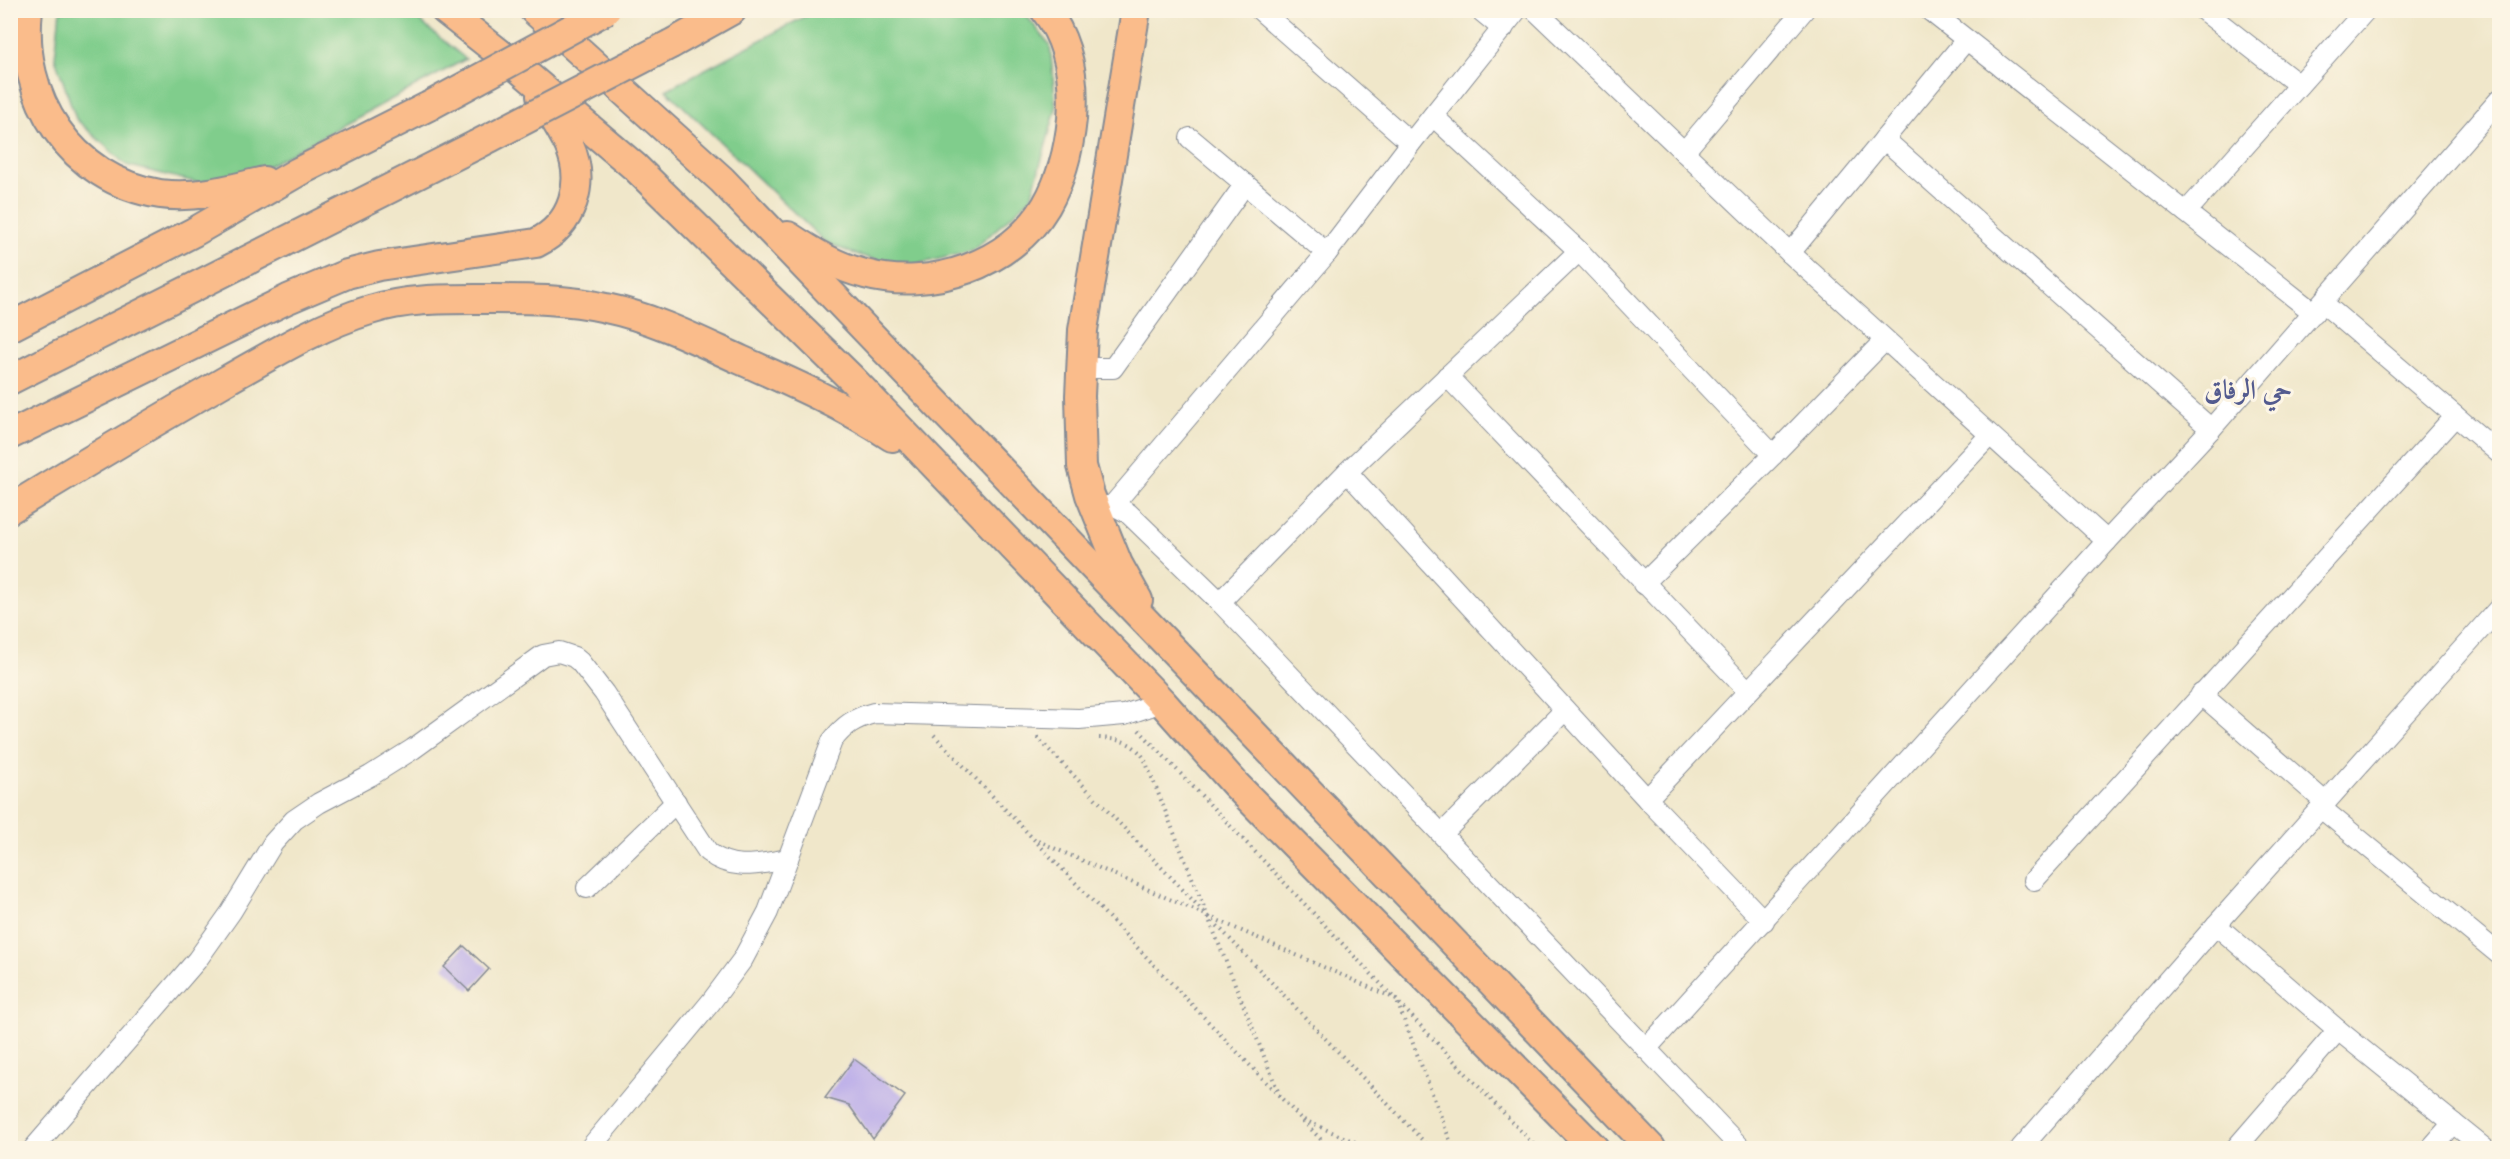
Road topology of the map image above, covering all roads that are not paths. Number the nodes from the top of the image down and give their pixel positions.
1 (28, 10) edge
2 (445, 10) edge
3 (534, 10) edge
4 (606, 10) edge
5 (732, 10) edge
6 (1045, 10) edge
7 (1136, 10) edge
8 (1260, 10) edge
9 (1480, 10) edge
10 (1517, 10) edge
11 (1536, 10) edge
12 (1804, 10) edge
13 (1929, 10) edge
14 (2203, 10) edge
15 (2366, 10) edge
16 (1503, 29) junction
17 (1966, 40) junction
18 (522, 71) junction
19 (2299, 84) junction
20 (2496, 110) edge
21 (1433, 116) junction
22 (1190, 138) dead end
23 (1884, 139) junction
24 (1412, 143) junction
25 (1684, 152) junction
26 (298, 172) junction
27 (722, 180) junction
28 (1245, 184) junction
29 (2186, 212) junction
30 (1579, 251) junction
31 (1327, 253) junction
32 (1790, 253) junction
33 (2318, 308) junction
34 (10, 327) edge
35 (1885, 340) junction
36 (1081, 368) junction
37 (1448, 376) junction
38 (10, 380) edge
39 (2455, 416) junction
40 (2211, 429) junction
41 (10, 435) edge
42 (1990, 435) junction
43 (2499, 454) edge
44 (1773, 455) junction
45 (1347, 472) junction
46 (942, 475) junction
47 (1104, 506) junction
48 (10, 509) edge
49 (2107, 540) junction
50 (1643, 584) junction
51 (1220, 602) junction
52 (2499, 607) edge
53 (1190, 669) junction
54 (1748, 691) junction
55 (2201, 694) junction
56 (1162, 702) junction
57 (1565, 710) junction
58 (1647, 799) junction
59 (676, 802) junction
60 (2323, 805) junction
61 (1442, 834) junction
62 (788, 859) junction
63 (2034, 880) dead end
64 (586, 888) dead end
65 (1764, 921) junction
66 (2216, 925) junction
67 (2499, 955) edge
68 (2338, 1030) junction
69 (1646, 1049) junction
70 (2453, 1123) junction
71 (34, 1149) edge
72 (590, 1149) edge
73 (1593, 1149) edge
74 (1651, 1149) edge
75 (1741, 1149) edge
76 (2021, 1149) edge
77 (2236, 1149) edge
78 (2431, 1149) edge
79 (2484, 1149) edge

1 - 26 highway
2 - 18 highway
3 - 27 highway
4 - 26 highway, bridge
5 - 38 highway, bridge
6 - 27 highway
7 - 36 highway
8 - 24 street
9 - 16 street
10 - 16 street
11 - 25 street
12 - 25 street
13 - 17 street
14 - 19 street
15 - 19 street
16 - 21 street
17 - 23 street
17 - 29 street
18 - 41 highway
18 - 46 highway
19 - 29 street
20 - 33 street
21 - 24 street
21 - 30 street
22 - 28 street
23 - 32 street
23 - 40 street
24 - 31 street
25 - 32 street
26 - 34 highway
27 - 53 highway
28 - 31 street
28 - 36 street
29 - 33 street
30 - 37 street
30 - 44 street
31 - 47 street
32 - 35 street
33 - 39 street
33 - 40 street
35 - 42 street
35 - 44 street
36 - 47 highway
37 - 45 street
37 - 50 street
39 - 43 street
39 - 55 street
40 - 49 street
42 - 49 street
42 - 54 street
44 - 50 street
45 - 51 street
45 - 57 street
46 - 48 highway
46 - 56 highway
47 - 51 street
47 - 53 highway
49 - 65 street
50 - 54 street
51 - 61 street
52 - 60 street
53 - 74 highway
54 - 58 street
55 - 60 street
55 - 63 street
56 - 62 street
56 - 73 highway
57 - 58 street
57 - 61 street
58 - 65 street
59 - 62 street
59 - 64 street
59 - 71 street
60 - 66 street
60 - 67 street
61 - 69 street
62 - 72 street
65 - 69 street
66 - 68 street
66 - 76 street
68 - 70 street
68 - 77 street
69 - 75 street
70 - 78 street
70 - 79 street

